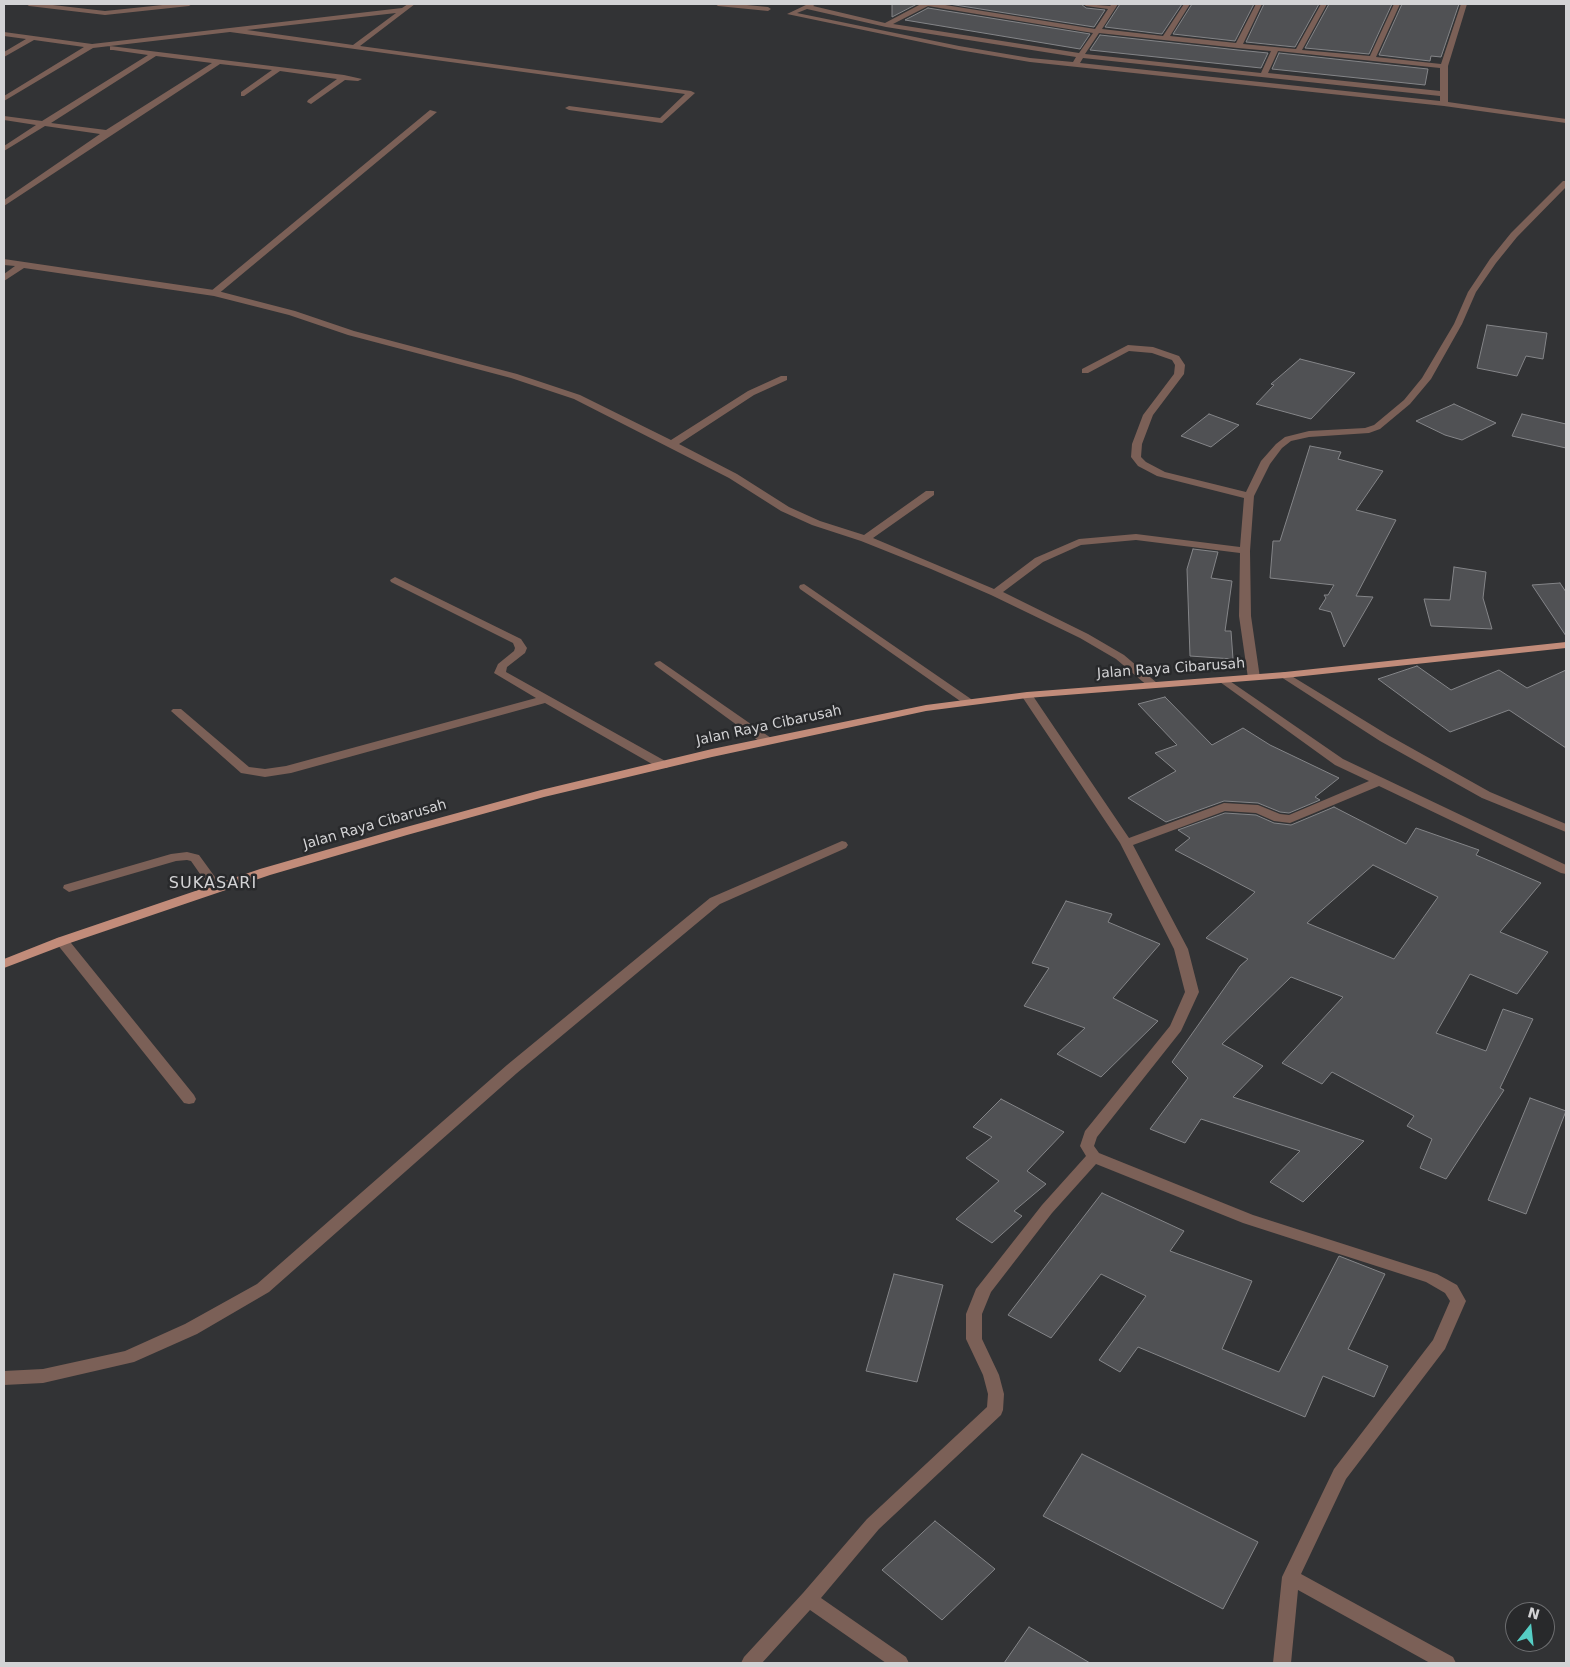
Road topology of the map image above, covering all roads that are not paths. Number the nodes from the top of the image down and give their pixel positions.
1 (29, 4) edge
2 (189, 4) edge
3 (412, 4) edge
4 (718, 4) edge
5 (742, 4) edge
6 (927, 4) edge
7 (1086, 4) edge
8 (1187, 4) edge
9 (1258, 4) edge
10 (1324, 4) edge
11 (1397, 4) edge
12 (1464, 4) edge
13 (810, 5) edge
14 (1114, 6) edge
15 (404, 10) junction
16 (779, 12) junction
17 (886, 25) junction
18 (230, 30) junction
19 (1096, 31) junction
20 (4, 34) edge
21 (33, 38) junction
22 (1165, 38) junction
23 (91, 46) junction
24 (1238, 46) junction
25 (354, 47) junction
26 (1275, 49) junction
27 (1298, 52) junction
28 (155, 53) junction
29 (4, 55) edge
30 (1081, 56) junction
31 (1372, 59) junction
32 (218, 61) junction
33 (1075, 65) junction
34 (1444, 66) junction
35 (280, 69) junction
36 (1264, 75) junction
37 (344, 77) junction
38 (358, 79) dead end
39 (244, 94) dead end
40 (1444, 94) junction
41 (4, 99) edge
42 (311, 102) dead end
43 (1444, 104) junction
44 (569, 108) dead end
45 (433, 112) dead end
46 (4, 118) edge
47 (1566, 121) edge
48 (42, 124) junction
49 (106, 133) junction
50 (4, 149) edge
51 (1566, 183) edge
52 (4, 204) edge
53 (4, 262) edge
54 (22, 266) junction
55 (4, 278) edge
56 (214, 293) junction
57 (1085, 371) dead end
58 (784, 378) dead end
59 (672, 444) junction
60 (930, 493) dead end
61 (1249, 496) junction
62 (865, 539) junction
63 (1245, 551) junction
64 (395, 580) dead end
65 (804, 587) dead end
66 (995, 593) junction
67 (1566, 644) edge
68 (660, 664) dead end
69 (1285, 675) junction
70 (1254, 678) junction
71 (1224, 680) junction
72 (1153, 685) junction
73 (1027, 695) junction
74 (547, 699) junction
75 (967, 701) junction
76 (177, 712) dead end
77 (766, 741) junction
78 (663, 765) junction
79 (1380, 781) junction
80 (1566, 828) edge
81 (1126, 843) junction
82 (842, 845) dead end
83 (1566, 870) edge
84 (69, 888) dead end
85 (217, 888) junction
86 (62, 941) junction
87 (4, 964) edge
88 (189, 1099) dead end
89 (1094, 1157) junction
90 (4, 1378) edge
91 (1291, 1577) junction
92 (809, 1599) junction
93 (750, 1663) edge
94 (900, 1663) edge
95 (1282, 1663) edge
96 (1447, 1663) edge

1 - 2 street
3 - 15 street
4 - 16 street
5 - 16 street
6 - 17 street
6 - 19 street
7 - 14 street
8 - 22 street
9 - 24 street
10 - 27 street
11 - 31 street
12 - 34 street
13 - 16 street
13 - 17 street
14 - 19 street
15 - 18 street
15 - 25 street
16 - 33 street
17 - 30 street
18 - 23 street
18 - 25 street
19 - 22 street
19 - 30 street
20 - 21 street
21 - 23 street
21 - 29 street
22 - 24 street
23 - 28 street
23 - 41 street
24 - 26 street
25 - 44 street
26 - 27 street
26 - 36 street
27 - 31 street
28 - 32 street
28 - 48 street
30 - 33 street
30 - 36 street
31 - 34 street
32 - 35 street
32 - 49 street
33 - 43 street
34 - 40 street
35 - 37 street
35 - 39 street
36 - 40 street
37 - 38 street
37 - 42 street
40 - 43 street
43 - 47 street
45 - 56 street
46 - 48 street
48 - 49 street
48 - 50 street
49 - 52 street
51 - 61 street
53 - 54 street
54 - 55 street
54 - 56 street
56 - 59 street
57 - 61 street
58 - 59 street
59 - 62 street
60 - 62 street
61 - 63 street
62 - 66 street
63 - 66 street
63 - 70 street
64 - 74 street
65 - 75 street
66 - 72 street
67 - 69 main road, Jalan Raya Cibarusah
68 - 77 street
69 - 70 main road, Jalan Raya Cibarusah
69 - 80 street
70 - 71 main road, Jalan Raya Cibarusah
71 - 72 main road, Jalan Raya Cibarusah
71 - 79 street
72 - 73 main road, Jalan Raya Cibarusah
73 - 75 main road, Jalan Raya Cibarusah
73 - 81 street
74 - 76 street
74 - 78 street
75 - 77 main road, Jalan Raya Cibarusah
77 - 78 main road, Jalan Raya Cibarusah
78 - 85 main road, Jalan Raya Cibarusah
79 - 81 street
79 - 83 street
81 - 89 street
82 - 90 street
84 - 85 street
85 - 86 main road, Jalan Raya Cibarusah
86 - 87 main road, Jalan Raya Cibarusah
86 - 88 street
89 - 91 street
89 - 92 street
91 - 95 street
91 - 96 street
92 - 93 street
92 - 94 street

